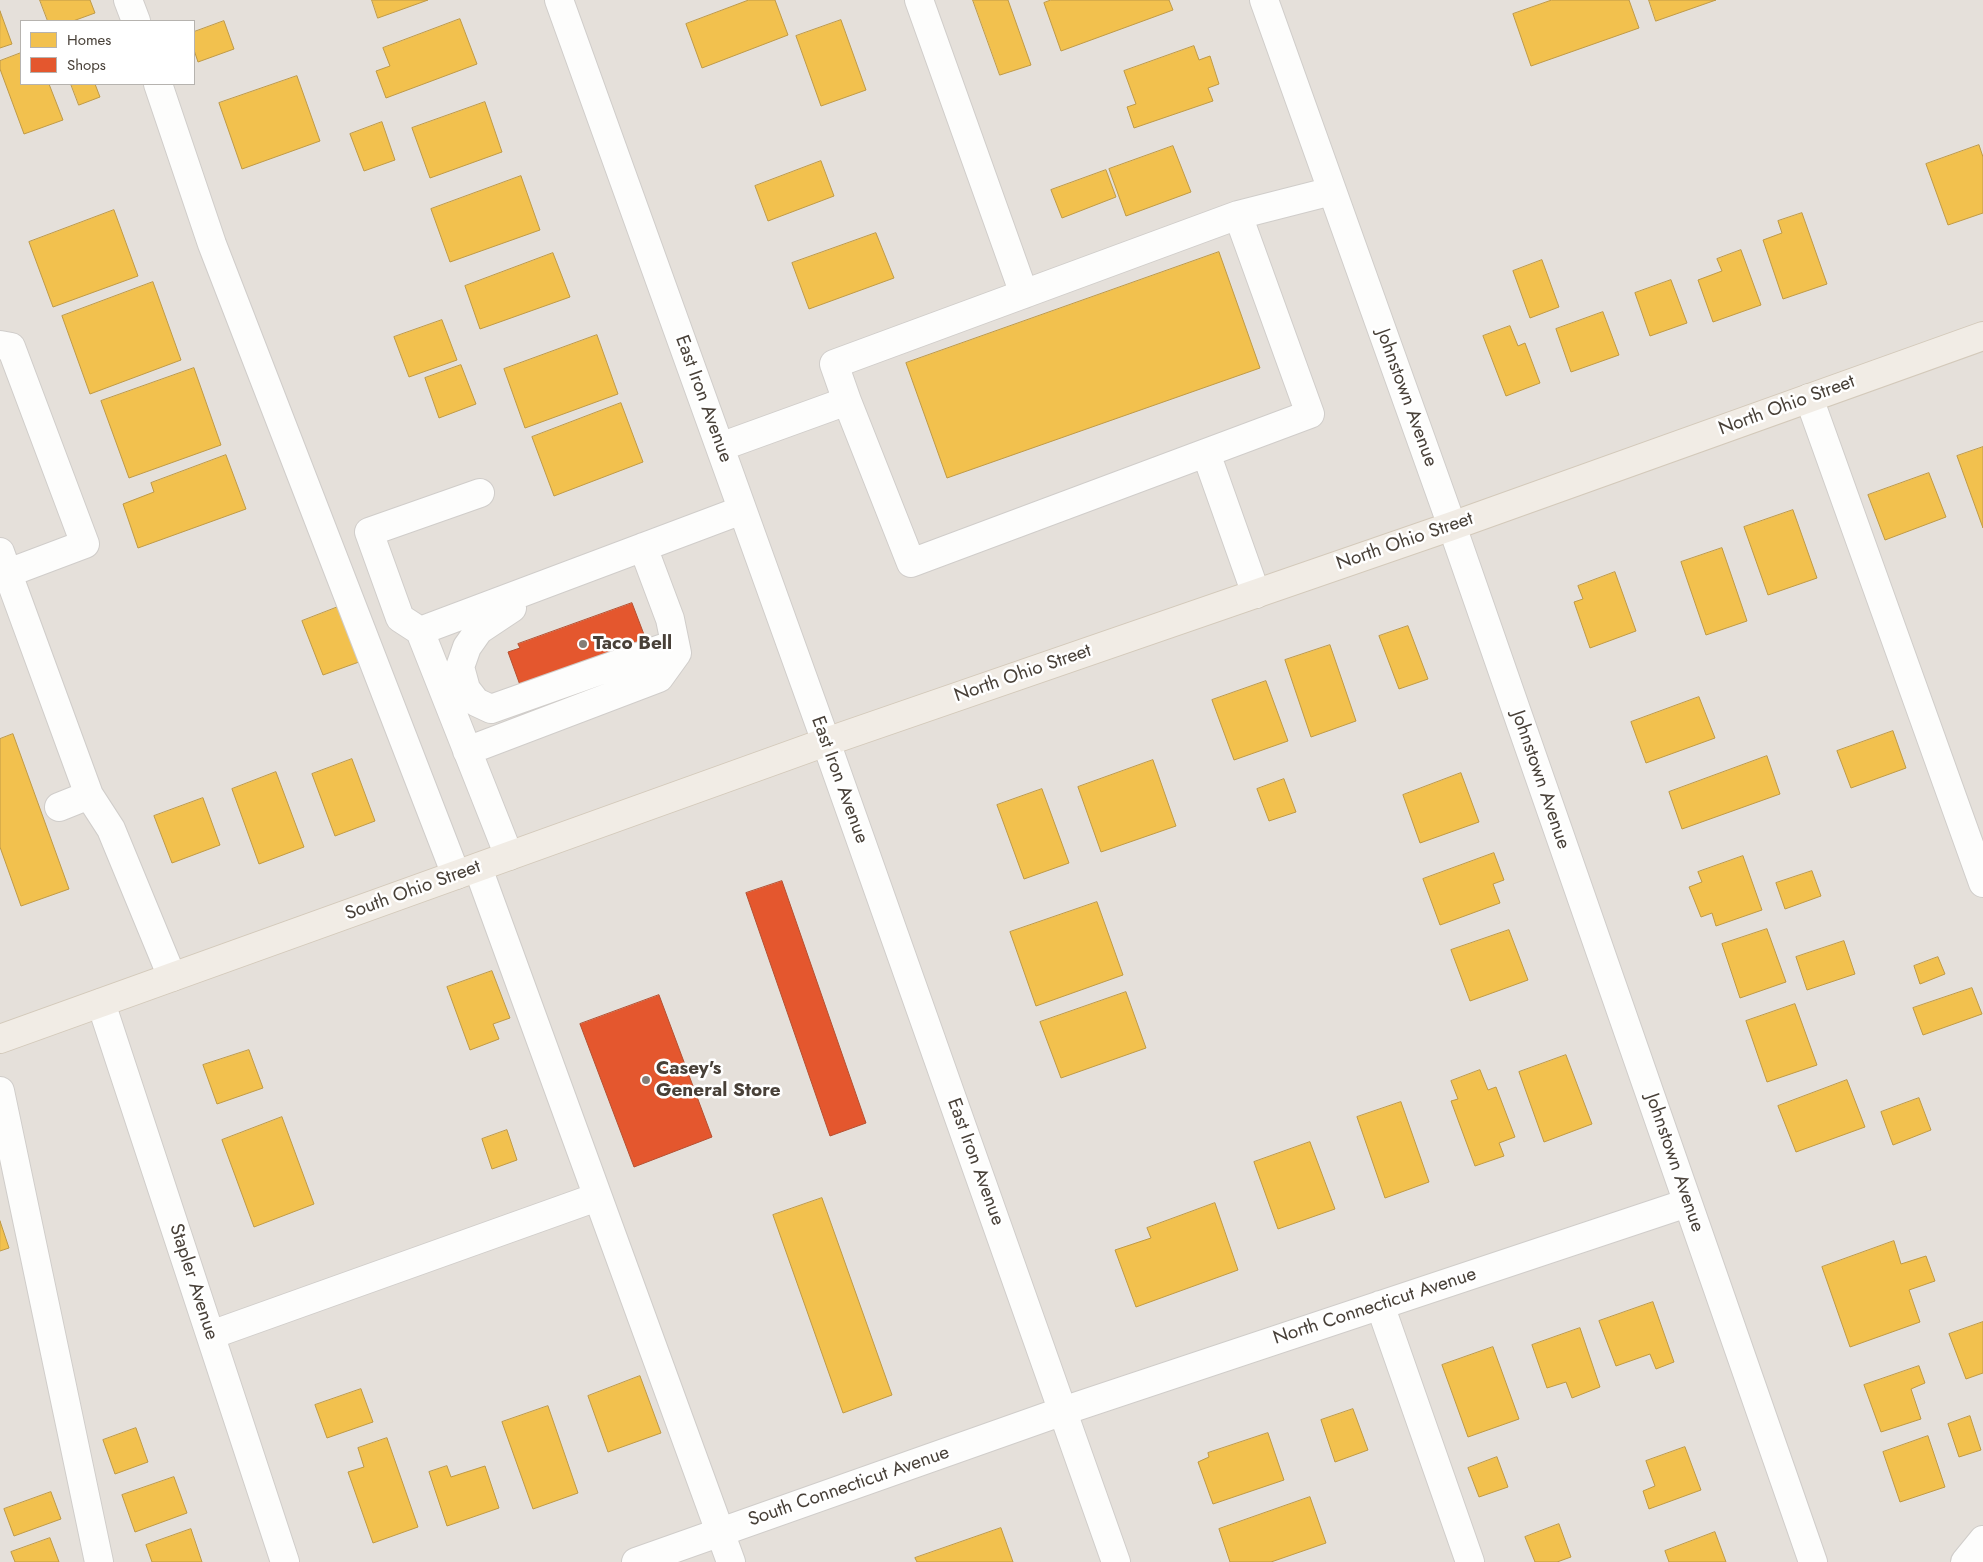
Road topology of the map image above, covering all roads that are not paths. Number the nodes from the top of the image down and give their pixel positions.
1 (128, 0) edge
2 (559, 0) edge
3 (919, 0) edge
4 (1264, 0) edge
5 (136, 20) edge
6 (158, 85) edge
7 (1332, 191) junction
8 (1238, 216) junction
9 (1024, 294) junction
10 (1983, 336) edge
11 (0, 345) edge
12 (1810, 398) junction
13 (847, 401) junction
14 (720, 447) junction
15 (1206, 453) junction
16 (480, 492) dead end
17 (742, 510) junction
18 (1452, 526) junction
19 (643, 547) junction
20 (4, 562) edge
21 (536, 587) junction
22 (1256, 594) junction
23 (420, 631) junction
24 (675, 644) junction
25 (826, 742) junction
26 (467, 751) junction
27 (89, 795) junction
28 (59, 807) dead end
29 (509, 856) junction
30 (467, 871) junction
31 (1983, 883) edge
32 (172, 977) junction
33 (102, 1003) junction
34 (0, 1039) edge
35 (0, 1090) edge
36 (598, 1197) junction
37 (1688, 1203) junction
38 (1380, 1305) junction
39 (211, 1335) junction
40 (1063, 1412) junction
41 (721, 1532) junction
42 (1983, 1540) edge
43 (99, 1562) edge
44 (285, 1562) edge
45 (636, 1562) edge
46 (731, 1562) edge
47 (1116, 1562) edge
48 (1470, 1562) edge
49 (1812, 1562) edge
50 (1965, 1562) edge

1 - 5 street
2 - 14 street, East Iron Avenue
3 - 9 street
4 - 7 street, Johnstown Avenue
6 - 30 street
7 - 8 street
7 - 18 street, Johnstown Avenue
8 - 9 street
8 - 15 street
9 - 13 street
10 - 12 main road, North Ohio Street
11 - 20 street
12 - 18 main road, North Ohio Street
12 - 31 street
13 - 14 street
13 - 15 street
14 - 17 street, East Iron Avenue
15 - 22 street
16 - 23 street
17 - 19 street
17 - 25 street, East Iron Avenue
18 - 22 main road, North Ohio Street
18 - 37 street, Johnstown Avenue
19 - 21 street
19 - 24 street
20 - 27 street
21 - 23 street
21 - 24 street
22 - 25 main road, North Ohio Street
23 - 26 street
24 - 26 street
25 - 29 main road, South Ohio Street
25 - 40 street, East Iron Avenue
26 - 29 street
27 - 28 street
27 - 32 street
29 - 30 main road, South Ohio Street
30 - 32 main road, South Ohio Street
30 - 36 street
32 - 33 main road, South Ohio Street
33 - 34 main road, South Ohio Street
33 - 39 street, Stapler Avenue
35 - 43 street
36 - 39 street
36 - 41 street
37 - 38 street, North Connecticut Avenue
37 - 49 street, Johnstown Avenue
38 - 40 street, North Connecticut Avenue
38 - 48 street
39 - 44 street, Stapler Avenue
40 - 41 street, South Connecticut Avenue
40 - 47 street, East Iron Avenue
41 - 45 street, South Connecticut Avenue
41 - 46 street
42 - 50 street

